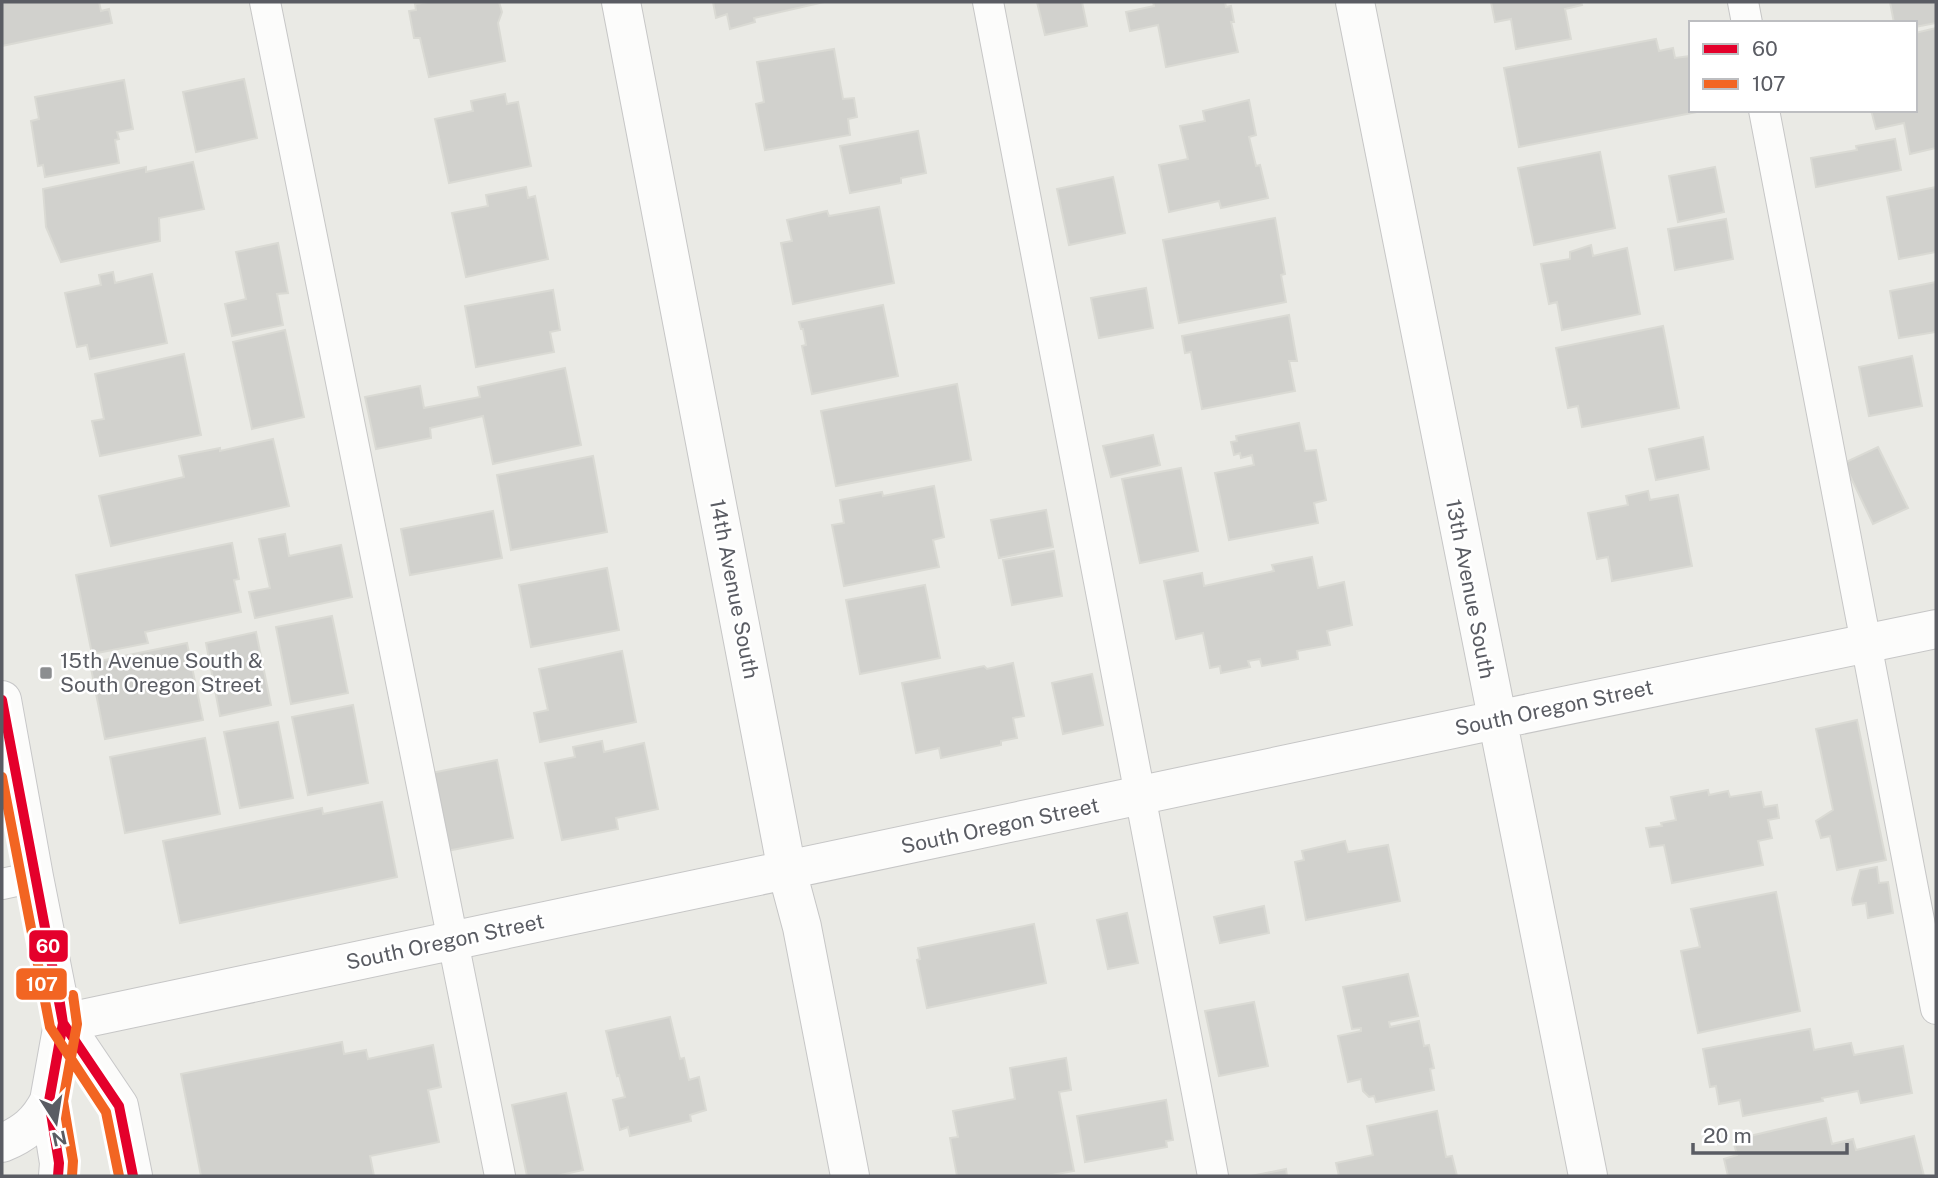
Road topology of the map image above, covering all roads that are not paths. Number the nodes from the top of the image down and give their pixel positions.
1 (265, 2) edge
2 (621, 2) edge
3 (988, 2) edge
4 (1355, 2) edge
5 (1743, 2) edge
6 (1747, 21) edge
7 (1764, 112) edge
8 (1936, 629) edge
9 (1866, 645) junction
10 (2, 700) edge
11 (1496, 720) junction
12 (1140, 796) junction
13 (787, 871) junction
14 (18, 881) edge
15 (452, 940) junction
16 (1936, 1009) edge
17 (63, 1023) junction
18 (49, 1101) junction
19 (2, 1143) edge
20 (58, 1176) edge
21 (133, 1176) edge
22 (500, 1176) edge
23 (850, 1176) edge
24 (1213, 1176) edge
25 (1588, 1176) edge

1 - 15 lane
2 - 13 street, 14th Avenue South
3 - 12 lane
4 - 11 street, 13th Avenue South
5 - 6 lane
7 - 9 lane
8 - 9 street, South Oregon Street
9 - 11 street, South Oregon Street
9 - 16 lane
10 - 14 street
11 - 12 street, South Oregon Street
11 - 25 street, 13th Avenue South
12 - 13 street, South Oregon Street
12 - 24 lane
13 - 15 street, South Oregon Street
13 - 23 street, 14th Avenue South
14 - 17 street
15 - 17 street, South Oregon Street
15 - 22 lane
17 - 18 street
17 - 21 street
18 - 19 street
18 - 20 street

